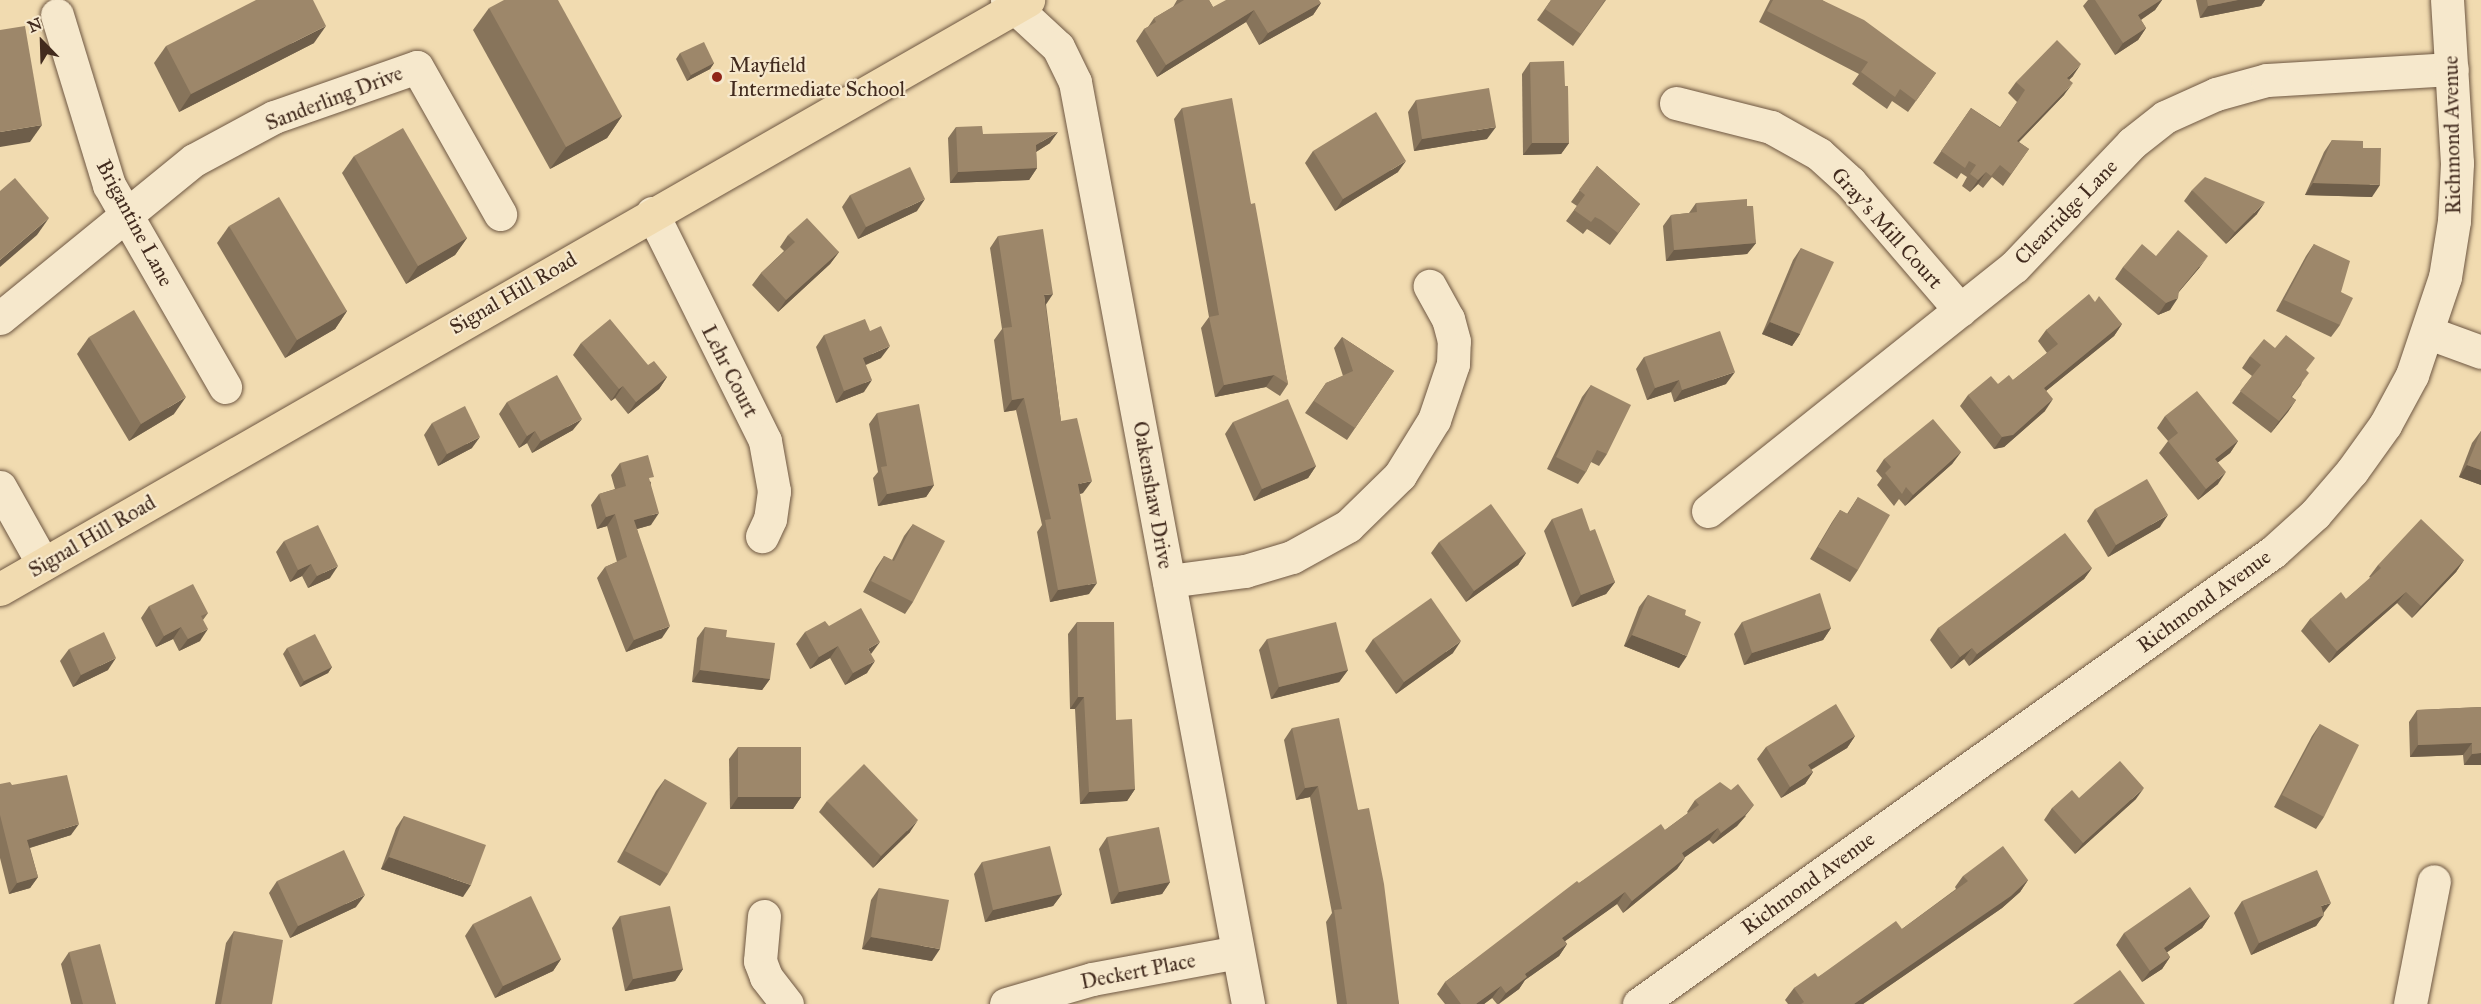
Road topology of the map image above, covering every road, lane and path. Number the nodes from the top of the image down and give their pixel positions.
1 (2447, 0) edge
2 (1017, 3) edge
3 (57, 15) dead end
4 (2452, 69) junction
5 (1676, 103) dead end
6 (126, 211) junction
7 (651, 213) junction
8 (500, 214) dead end
9 (1430, 285) dead end
10 (1960, 310) junction
11 (0, 318) edge
12 (2430, 333) junction
13 (2481, 352) edge
14 (225, 387) dead end
15 (0, 487) edge
16 (1708, 511) dead end
17 (762, 536) dead end
18 (43, 564) junction
19 (1169, 582) junction
20 (0, 589) edge
21 (2433, 880) dead end
22 (764, 916) dead end
23 (1237, 952) junction
24 (787, 1004) edge
25 (1006, 1004) edge
26 (1248, 1004) edge
27 (1639, 1004) edge
28 (2410, 1004) edge

1 - 4 street, Richmond Avenue
2 - 7 main road, Signal Hill Road
2 - 19 street, Oakenshaw Drive
3 - 6 street, Brigantine Lane
4 - 10 street, Clearridge Lane
4 - 12 street, Richmond Avenue
5 - 10 street, Gray's Mill Court
6 - 8 street, Sanderling Drive
6 - 11 street, Sanderling Drive
6 - 14 street, Brigantine Lane
7 - 17 street, Lehr Court
7 - 18 main road, Signal Hill Road
9 - 19 street
10 - 16 street, Clearridge Lane
12 - 13 street
12 - 27 street, Richmond Avenue
15 - 18 street
18 - 20 main road, Signal Hill Road
19 - 23 street, Oakenshaw Drive
21 - 28 street
22 - 24 street
23 - 25 street, Deckert Place
23 - 26 street, Oakenshaw Drive

